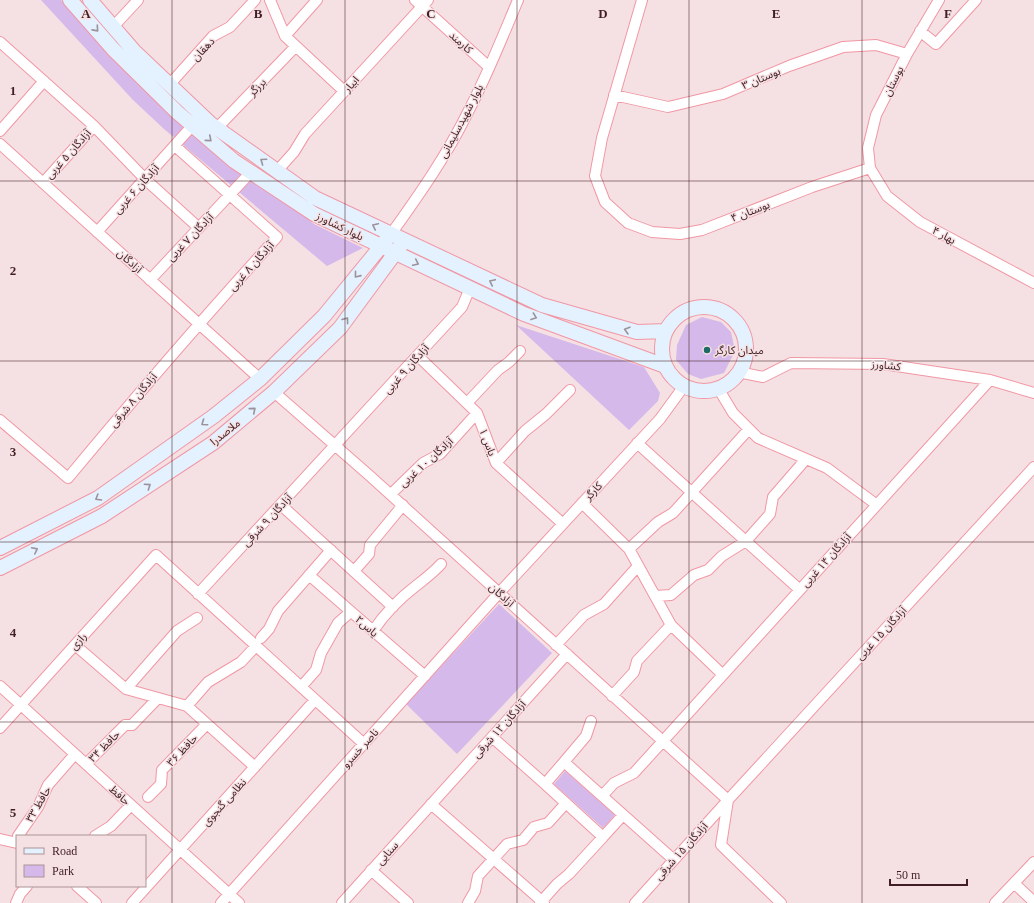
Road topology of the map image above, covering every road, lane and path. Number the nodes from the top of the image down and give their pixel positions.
1 (70, 0) edge
2 (90, 0) edge
3 (138, 0) edge
4 (255, 0) edge
5 (270, 0) edge
6 (317, 0) edge
7 (518, 0) edge
8 (642, 0) edge
9 (939, 0) edge
10 (976, 0) edge
11 (421, 2) edge
12 (114, 27) junction
13 (920, 31) junction
14 (285, 36) junction
15 (0, 42) edge
16 (296, 46) junction
17 (907, 54) junction
18 (489, 67) junction
19 (44, 81) junction
20 (170, 84) junction
21 (344, 91) junction
22 (614, 95) junction
23 (94, 126) junction
24 (192, 126) junction
25 (217, 128) junction
26 (0, 131) edge
27 (0, 144) edge
28 (175, 146) junction
29 (870, 168) junction
30 (277, 171) junction
31 (251, 172) junction
32 (145, 179) junction
33 (43, 183) junction
34 (230, 195) junction
35 (199, 228) junction
36 (97, 232) junction
37 (391, 234) junction
38 (404, 240) junction
39 (381, 246) junction
40 (396, 253) junction
41 (150, 280) junction
42 (1034, 283) edge
43 (470, 288) junction
44 (199, 324) junction
45 (666, 331) junction
46 (520, 351) dead end
47 (418, 356) junction
48 (665, 366) junction
49 (738, 372) junction
50 (260, 378) junction
51 (990, 380) junction
52 (684, 386) junction
53 (718, 388) junction
54 (570, 390) dead end
55 (274, 392) junction
56 (1034, 393) edge
57 (467, 403) junction
58 (477, 413) junction
59 (0, 420) edge
60 (749, 429) junction
61 (637, 443) junction
62 (336, 445) junction
63 (806, 459) junction
64 (496, 463) junction
65 (1034, 467) edge
66 (692, 492) junction
67 (391, 494) junction
68 (582, 503) junction
69 (281, 505) junction
70 (403, 505) junction
71 (877, 505) junction
72 (563, 524) junction
73 (746, 542) junction
74 (0, 548) edge
75 (629, 549) junction
76 (331, 550) junction
77 (441, 564) dead end
78 (638, 566) junction
79 (0, 568) edge
80 (354, 571) junction
81 (310, 575) junction
82 (800, 590) junction
83 (499, 593) junction
84 (198, 594) junction
85 (655, 596) junction
86 (393, 607) junction
87 (347, 615) dead end
88 (197, 618) dead end
89 (671, 625) junction
90 (373, 631) junction
91 (258, 642) junction
92 (75, 645) junction
93 (556, 645) junction
94 (567, 654) junction
95 (722, 674) junction
96 (425, 676) junction
97 (0, 686) edge
98 (301, 688) junction
99 (126, 689) junction
100 (612, 696) junction
101 (158, 698) junction
102 (315, 700) junction
103 (20, 705) junction
104 (187, 706) junction
105 (590, 721) dead end
106 (207, 724) junction
107 (0, 728) edge
108 (492, 737) junction
109 (662, 741) junction
110 (364, 744) junction
111 (75, 754) junction
112 (564, 762) junction
113 (86, 764) junction
114 (255, 767) junction
115 (545, 784) junction
116 (602, 796) junction
117 (148, 797) dead end
118 (728, 800) junction
119 (566, 803) junction
120 (431, 804) junction
121 (131, 805) junction
122 (623, 814) junction
123 (20, 835) edge
124 (98, 835) edge
125 (603, 837) junction
126 (0, 839) edge
127 (16, 839) edge
128 (181, 850) junction
129 (493, 858) junction
130 (674, 860) junction
131 (1034, 862) edge
132 (371, 870) junction
133 (1014, 883) junction
134 (26, 887) edge
135 (78, 887) edge
136 (229, 894) junction
137 (542, 902) edge
138 (1034, 902) edge
139 (16, 903) edge
140 (96, 903) edge
141 (132, 903) edge
142 (221, 903) edge
143 (239, 903) edge
144 (342, 903) edge
145 (408, 903) edge
146 (468, 903) edge
147 (635, 903) edge
148 (782, 903) edge
149 (994, 903) edge

1 -> 24 main road, بلوار کشاورز
2 - 12 main road, بلوار کشاورز
3 - 12 street
4 - 20 street, دهقان
5 - 14 street
6 - 14 street
7 - 18 street, بلوار شهیدسلیمانی
8 - 22 street
9 - 13 street, بوستان
10 - 13 street
11 - 18 street, کارمند
11 - 21 street, ابیار
12 - 20 main road, بلوار کشاورز
13 - 17 street, بوستان
14 - 16 street
15 - 19 street
16 - 21 street
16 - 25 street, برزگر
17 - 22 street, بوستان ۳
17 - 29 street, بوستان
18 - 37 street, بلوار شهیدسلیمانی
19 - 23 street
19 - 26 street
20 - 25 main road, بلوار کشاورز
21 - 30 street, ابیار
22 - 29 street, بوستان ۴
23 - 32 street
23 - 33 street, آزادگان ۵ غربی
24 - 28 street, آزادگان ۶ غربی
24 -> 31 main road, بلوار کشاورز
30 -> 25 main road, بلوار کشاورز
27 - 33 street, آزادگان
28 - 32 street, آزادگان ۶ غربی
28 - 34 street
29 - 42 street, بهار ۴
37 -> 30 main road, بلوار کشاورز
31 - 34 street, آزادگان ۷ غربی
31 - 39 main road, بلوار کشاورز
32 - 35 street
32 - 36 street, آزادگان ۶ غربی
33 - 36 street, آزادگان
34 - 35 street, آزادگان ۷ غربی
34 - 44 street, آزادگان ۸ غربی
35 - 41 street, آزادگان ۷ غربی
36 - 41 street, آزادگان
37 - 38 main road, بلوار کشاورز
37 - 39 main road, ملاصدرا
38 - 40 main road, ملاصدرا
45 -> 38 main road, بلوار کشاورز
39 - 40 main road, بلوار کشاورز
39 -> 50 main road, ملاصدرا
40 -> 43 main road, بلوار کشاورز
55 -> 40 main road, ملاصدرا
41 - 44 street, آزادگان
43 - 47 street, آزادگان ۹ غربی
43 -> 48 main road, بلوار کشاورز
44 - 50 street, آزادگان
44 - 59 street, آزادگان ۸ شرقی
45 - 48 main road
45 - 49 main road
46 - 57 street
47 - 57 street, یاس ۱
47 - 62 street, آزادگان ۹ غربی
48 - 52 main road
49 - 51 street, کشاورز
49 - 53 main road
50 -> 74 main road, ملاصدرا
51 - 56 street, کشاورز
51 - 71 street, آزادگان ۱۴ غربی
52 - 53 main road
52 - 61 street, کارگر
53 - 60 street
54 - 64 street
55 - 62 street, آزادگان
79 -> 55 main road, ملاصدرا
57 - 58 street, یاس ۱
58 - 64 street, یاس ۱
58 - 67 street, آزادگان ۱۰ غربی
60 - 63 street
60 - 66 street
61 - 66 street
61 - 68 street, کارگر
62 - 67 street, آزادگان
62 - 69 street, آزادگان ۹ شرقی
63 - 71 street
63 - 73 street
64 - 72 street, یاس ۱
65 - 118 street, آزادگان ۱۵ غربی
66 - 73 street
66 - 75 street
67 - 70 street, آزادگان
68 - 72 street, کارگر
68 - 75 street
69 - 76 street
69 - 84 street, آزادگان ۹ شرقی
70 - 80 street
70 - 83 street, آزادگان
71 - 82 street, آزادگان ۱۴ غربی
72 - 83 street, کارگر
73 - 82 street
73 - 85 street
75 - 78 street
76 - 80 street
76 - 81 street
77 - 86 street
78 - 85 street
78 - 93 street
80 - 86 street
81 - 90 street, یاس۲
81 - 91 street
82 - 95 street, آزادگان ۱۴ غربی
83 - 93 street, آزادگان
83 - 96 street, ناصر خسرو
84 - 91 street
84 - 92 street, رازی
85 - 89 street
86 - 90 street
87 - 98 street
88 - 99 street
89 - 95 street
89 - 100 street
90 - 96 street, یاس۲
91 - 98 street
91 - 104 street
92 - 99 street
92 - 103 street, رازی
93 - 94 street, آزادگان
94 - 100 street, آزادگان
94 - 108 street, آزادگان ۱۲ شرقی
95 - 109 street, آزادگان ۱۴ غربی
96 - 110 street, ناصر خسرو
97 - 103 street, حافظ
98 - 102 street
99 - 101 street
100 - 109 street, آزادگان
101 - 104 street
101 - 113 street, حافظ ۳۴
102 - 110 street
102 - 114 street, نظامی گنجوی
103 - 107 street, رازی
103 - 111 street, حافظ
104 - 106 street
105 - 112 street
106 - 114 street
106 - 117 street, حافظ ۳۶
108 - 115 street
108 - 120 street, آزادگان ۱۲ شرقی
109 - 116 street, آزادگان ۱۴ غربی
109 - 118 street, آزادگان
110 - 136 street, ناصر خسرو
111 - 113 street, حافظ
111 - 123 street, حافظ ۳۳
112 - 115 street
112 - 116 street
113 - 121 street, حافظ
114 - 128 street, نظامی گنجوی
115 - 119 street
116 - 122 street
118 - 130 street, آزادگان ۱۵ شرقی
118 - 148 street
119 - 125 street
119 - 129 street
120 - 129 street
120 - 132 street, سنایی
121 - 124 street
121 - 128 street, حافظ
122 - 125 street
122 - 130 street
125 - 137 street
126 - 127 street
128 - 136 street, حافظ
128 - 141 street, نظامی گنجوی
129 - 137 street
129 - 146 street
130 - 147 street, آزادگان ۱۵ شرقی
131 - 133 street
132 - 144 street, سنایی
132 - 145 street
133 - 138 street
133 - 149 street
134 - 139 street
135 - 140 street
136 - 142 street, ناصر خسرو
136 - 143 street, حافظ

